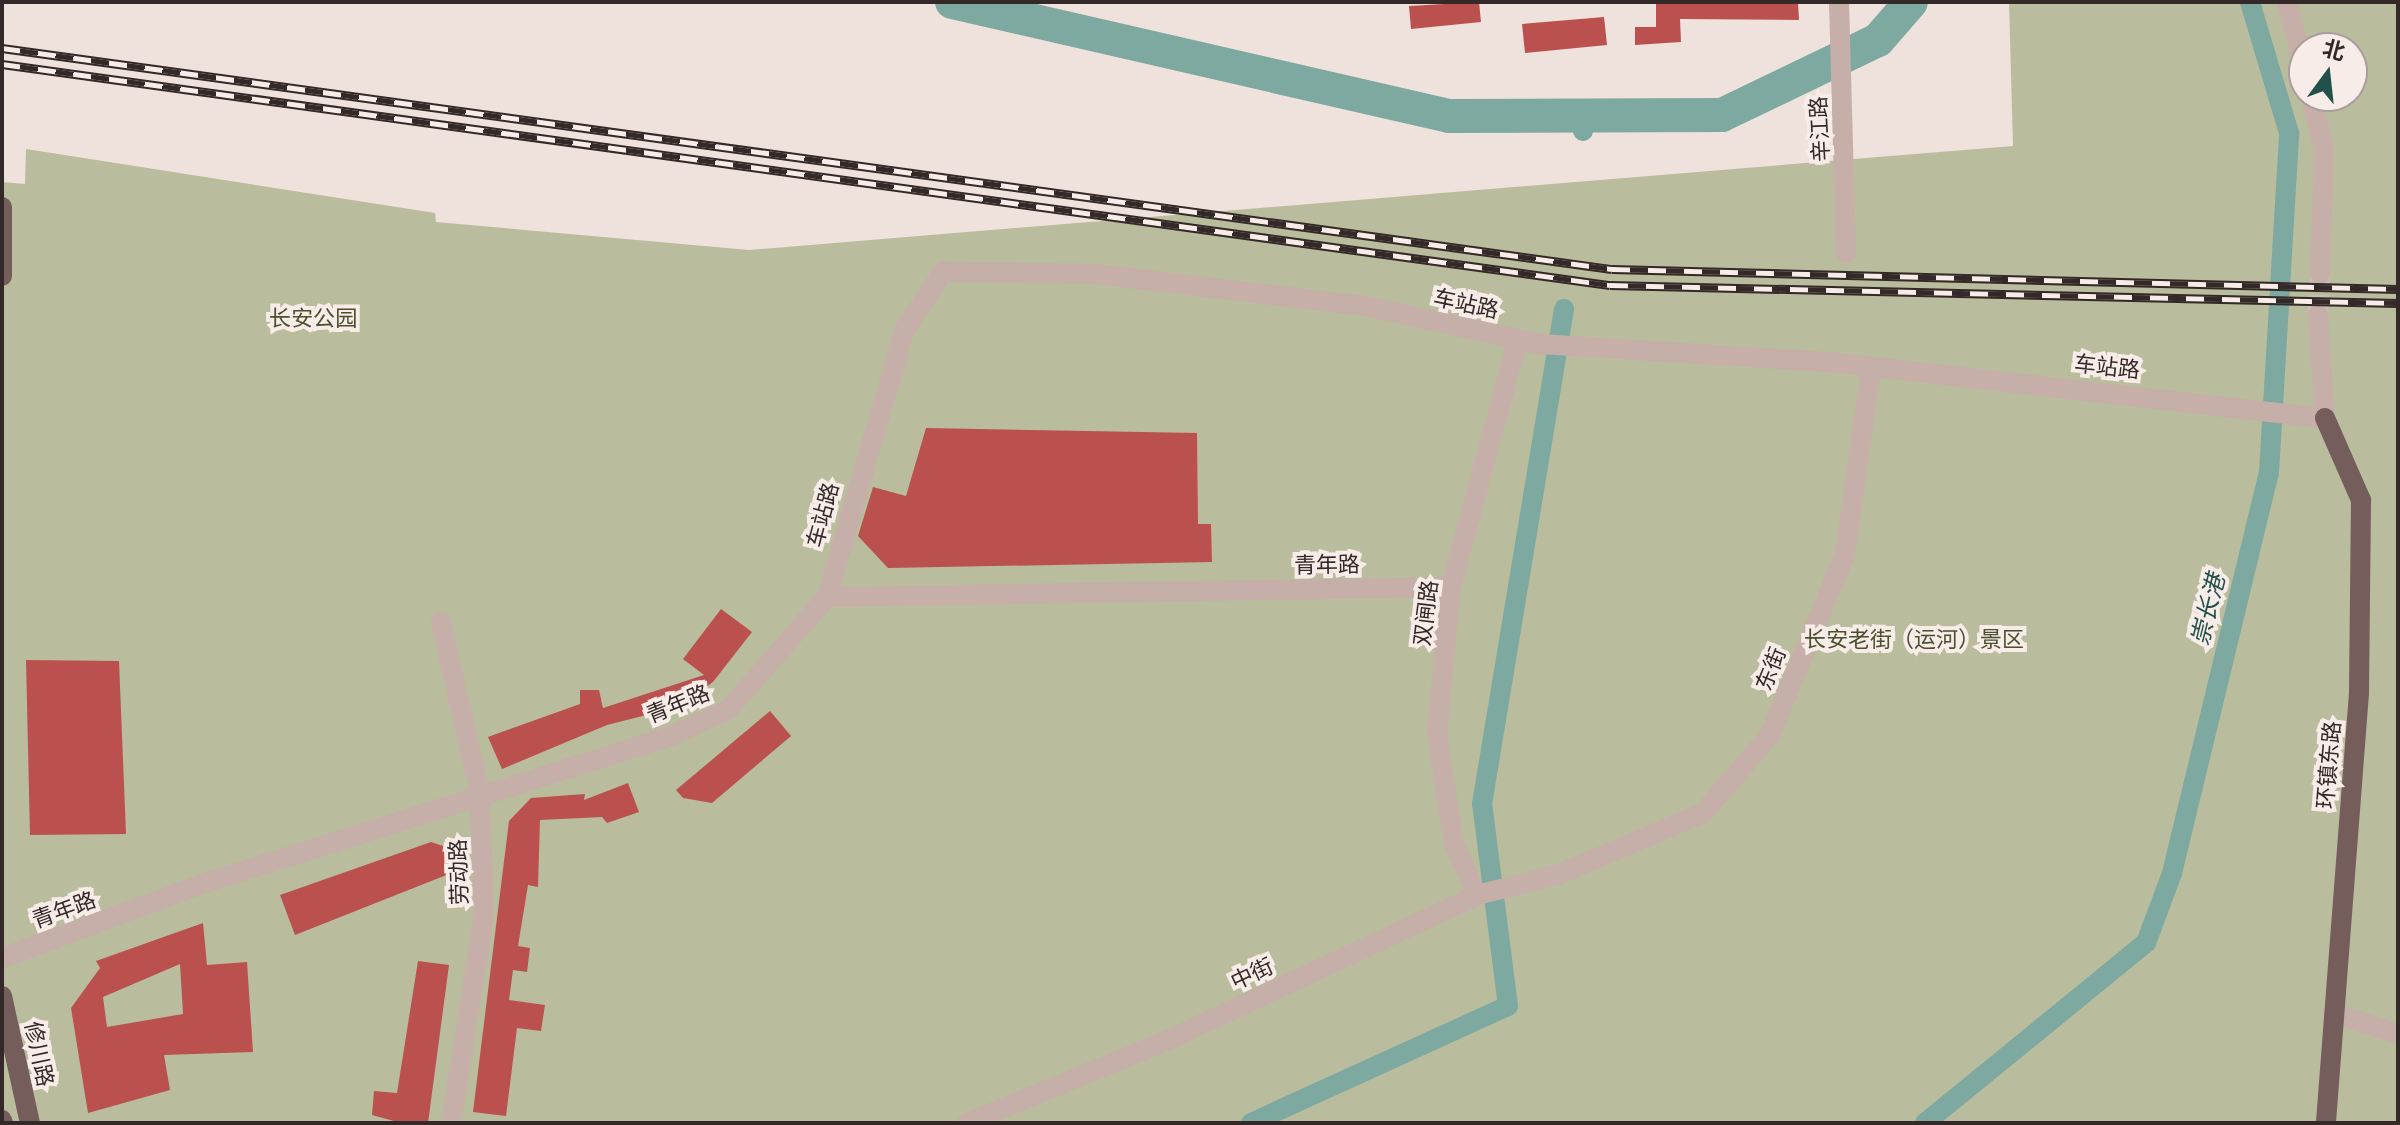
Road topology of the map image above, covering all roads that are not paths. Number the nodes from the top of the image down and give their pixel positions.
1 (1839, 2) edge
2 (2287, 2) edge
3 (2295, 32) edge
4 (2315, 112) edge
5 (2, 207) edge
6 (1846, 253) dead end
7 (2320, 274) tunnel mouth
8 (2, 276) edge
9 (2318, 315) tunnel mouth
10 (1518, 339) junction
11 (1871, 368) junction
12 (2320, 417) junction
13 (1451, 587) junction
14 (827, 597) junction
15 (441, 622) dead end
16 (480, 794) junction
17 (1557, 875) joint
18 (1485, 895) junction
19 (2, 958) edge
20 (2, 996) edge
21 (2333, 1013) junction
22 (2398, 1034) edge
23 (30, 1123) edge
24 (451, 1123) edge
25 (967, 1123) edge
26 (2326, 1123) edge

1 - 6 street, 辛江路
2 - 3 street
4 - 7 street
5 - 8 main road
9 - 12 street
10 - 11 street, 车站路
10 - 13 street, 双闸路
10 - 14 street, 车站路
11 - 12 street, 车站路
11 - 17 street, 东街
12 - 21 main road, 环镇东路
13 - 14 street, 青年路
13 - 18 street, 双闸路
14 - 16 street, 青年路
15 - 16 street, 劳动路
16 - 19 street, 青年路
16 - 24 street, 劳动路
17 - 18 street, 中街
18 - 25 street, 中街
20 - 23 main road, 修川路
21 - 22 street
21 - 26 main road, 环镇东路

